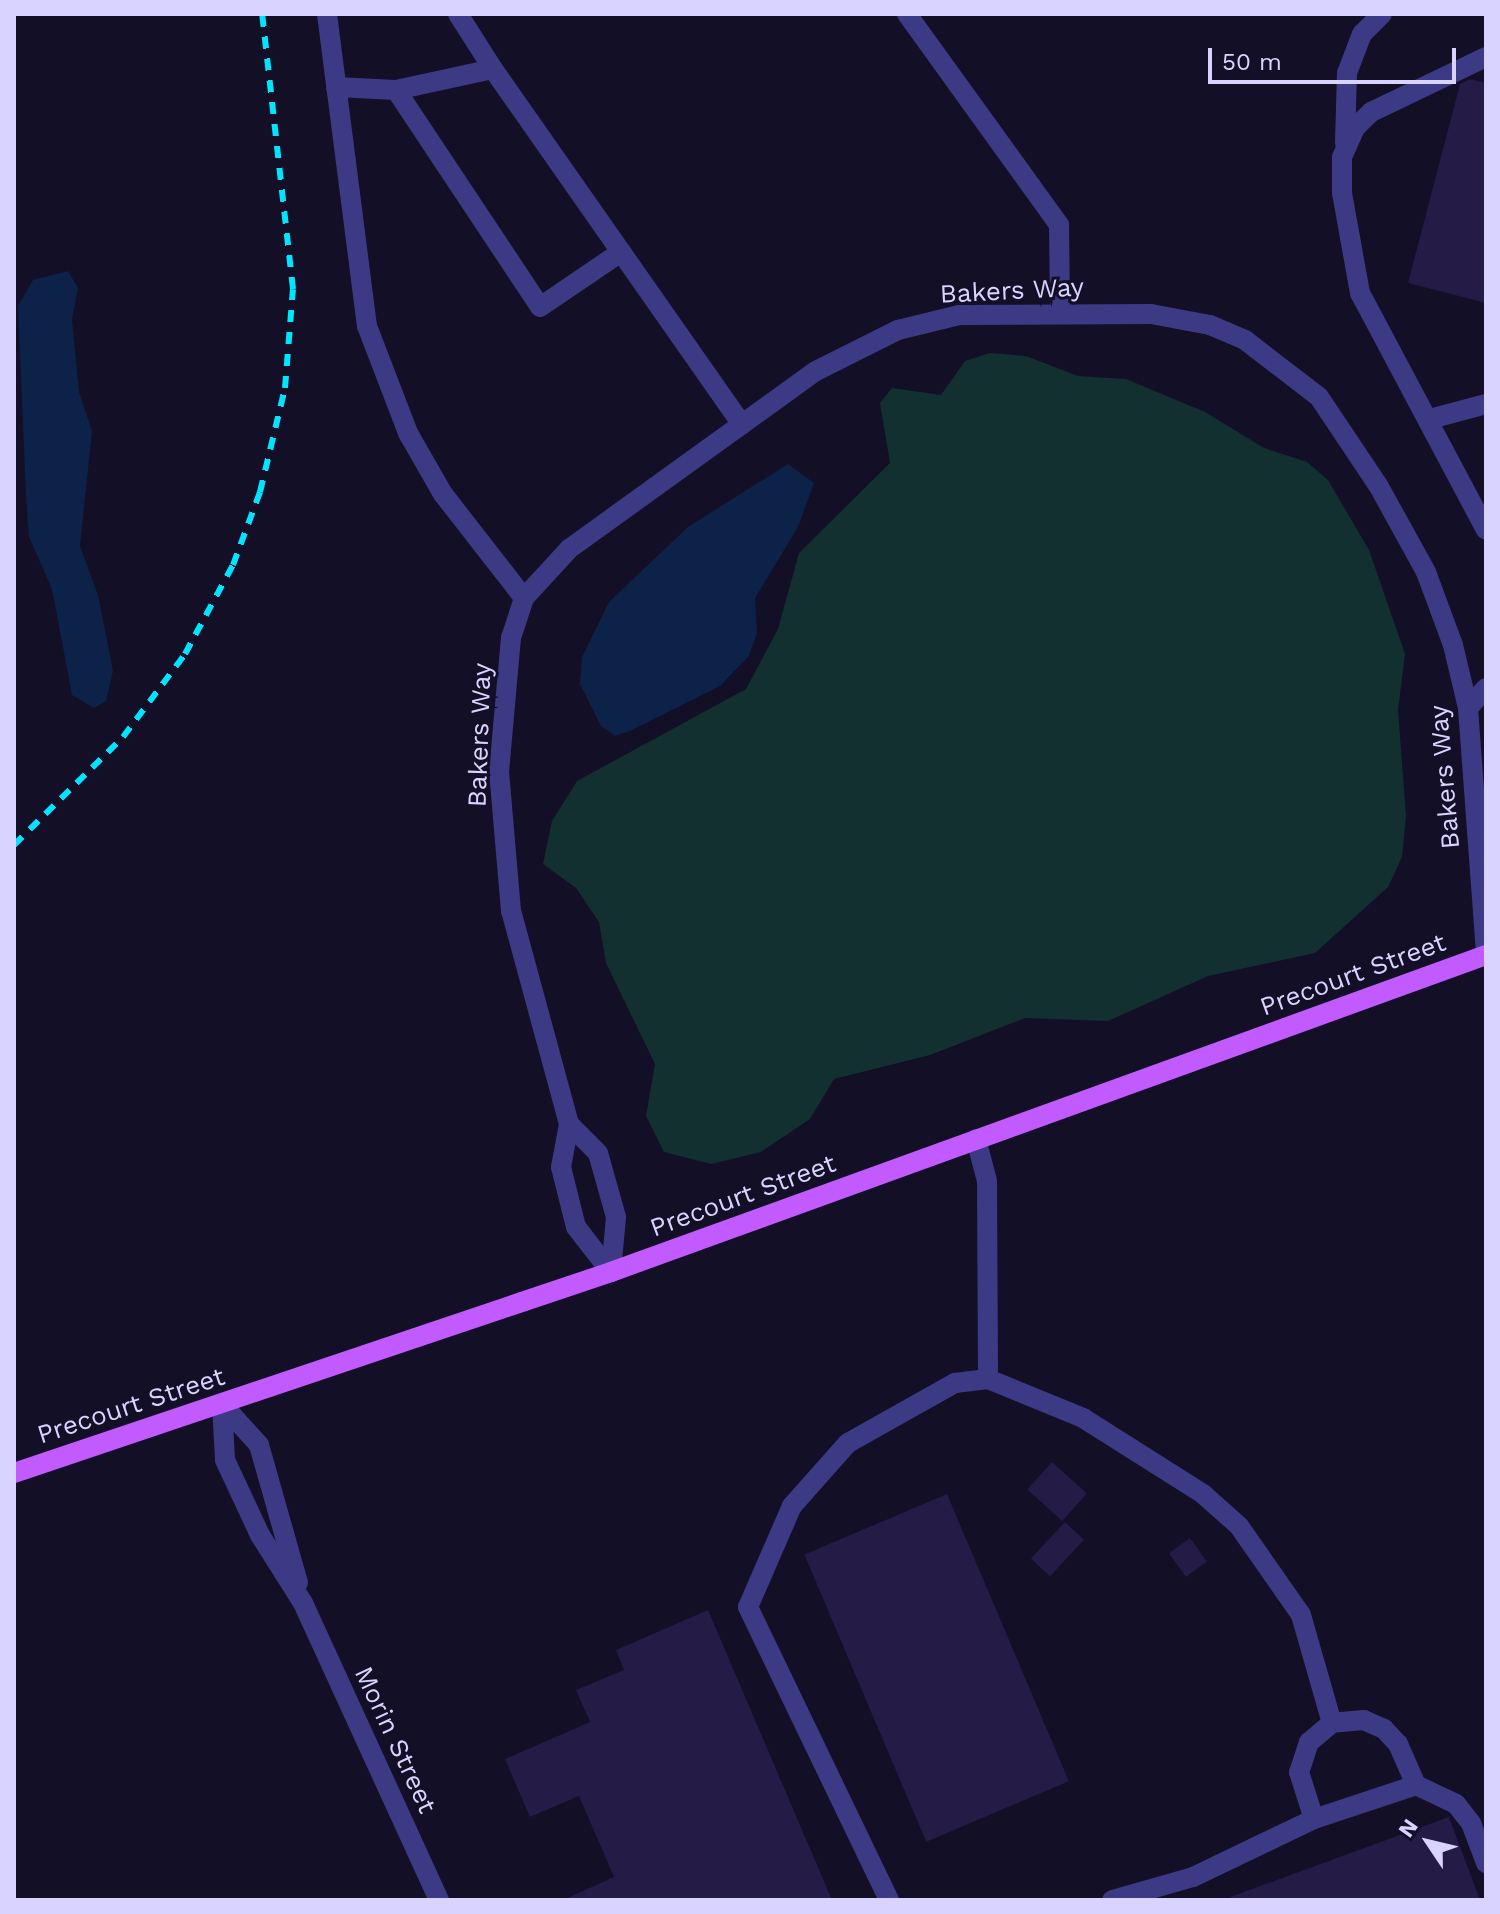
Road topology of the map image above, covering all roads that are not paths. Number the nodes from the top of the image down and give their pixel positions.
1 (327, 14) edge
2 (458, 14) edge
3 (907, 14) edge
4 (1382, 14) edge
5 (1486, 57) edge
6 (493, 69) junction
7 (336, 87) junction
8 (396, 90) junction
9 (1344, 152) junction
10 (621, 252) junction
11 (1060, 313) junction
12 (1486, 404) edge
13 (1430, 419) junction
14 (742, 424) junction
15 (1486, 530) edge
16 (524, 598) junction
17 (1486, 688) edge
18 (1468, 708) junction
19 (1486, 955) edge
20 (569, 1124) junction
21 (976, 1139) junction
22 (611, 1272) junction
23 (988, 1379) junction
24 (222, 1404) junction
25 (14, 1473) edge
26 (303, 1603) junction
27 (1332, 1723) junction
28 (1416, 1785) junction
29 (1314, 1819) junction
30 (1486, 1863) edge
31 (439, 1900) edge
32 (889, 1900) edge
33 (1112, 1900) edge

1 - 7 street
2 - 6 street
3 - 11 street
4 - 9 street
5 - 9 street
6 - 8 street
6 - 10 street
7 - 8 street
7 - 16 street
8 - 10 street
9 - 13 street
10 - 14 street
11 - 14 street, Bakers Way
11 - 18 street, Bakers Way
12 - 13 street
13 - 15 street
14 - 16 street, Bakers Way
16 - 20 street, Bakers Way
17 - 18 street
18 - 19 street, Bakers Way
19 - 21 main road, Precourt Street
20 - 22 street, Bakers Way
20 - 22 street, Bakers Way
21 - 22 main road, Precourt Street
21 - 23 street
22 - 24 main road, Precourt Street
23 - 27 street
23 - 32 street
24 - 25 main road, Precourt Street
24 - 26 street, Morin Street
24 - 26 street, Morin Street
26 - 31 street, Morin Street
27 - 28 street
27 - 29 street
28 - 29 street
28 - 30 street
29 - 33 street

